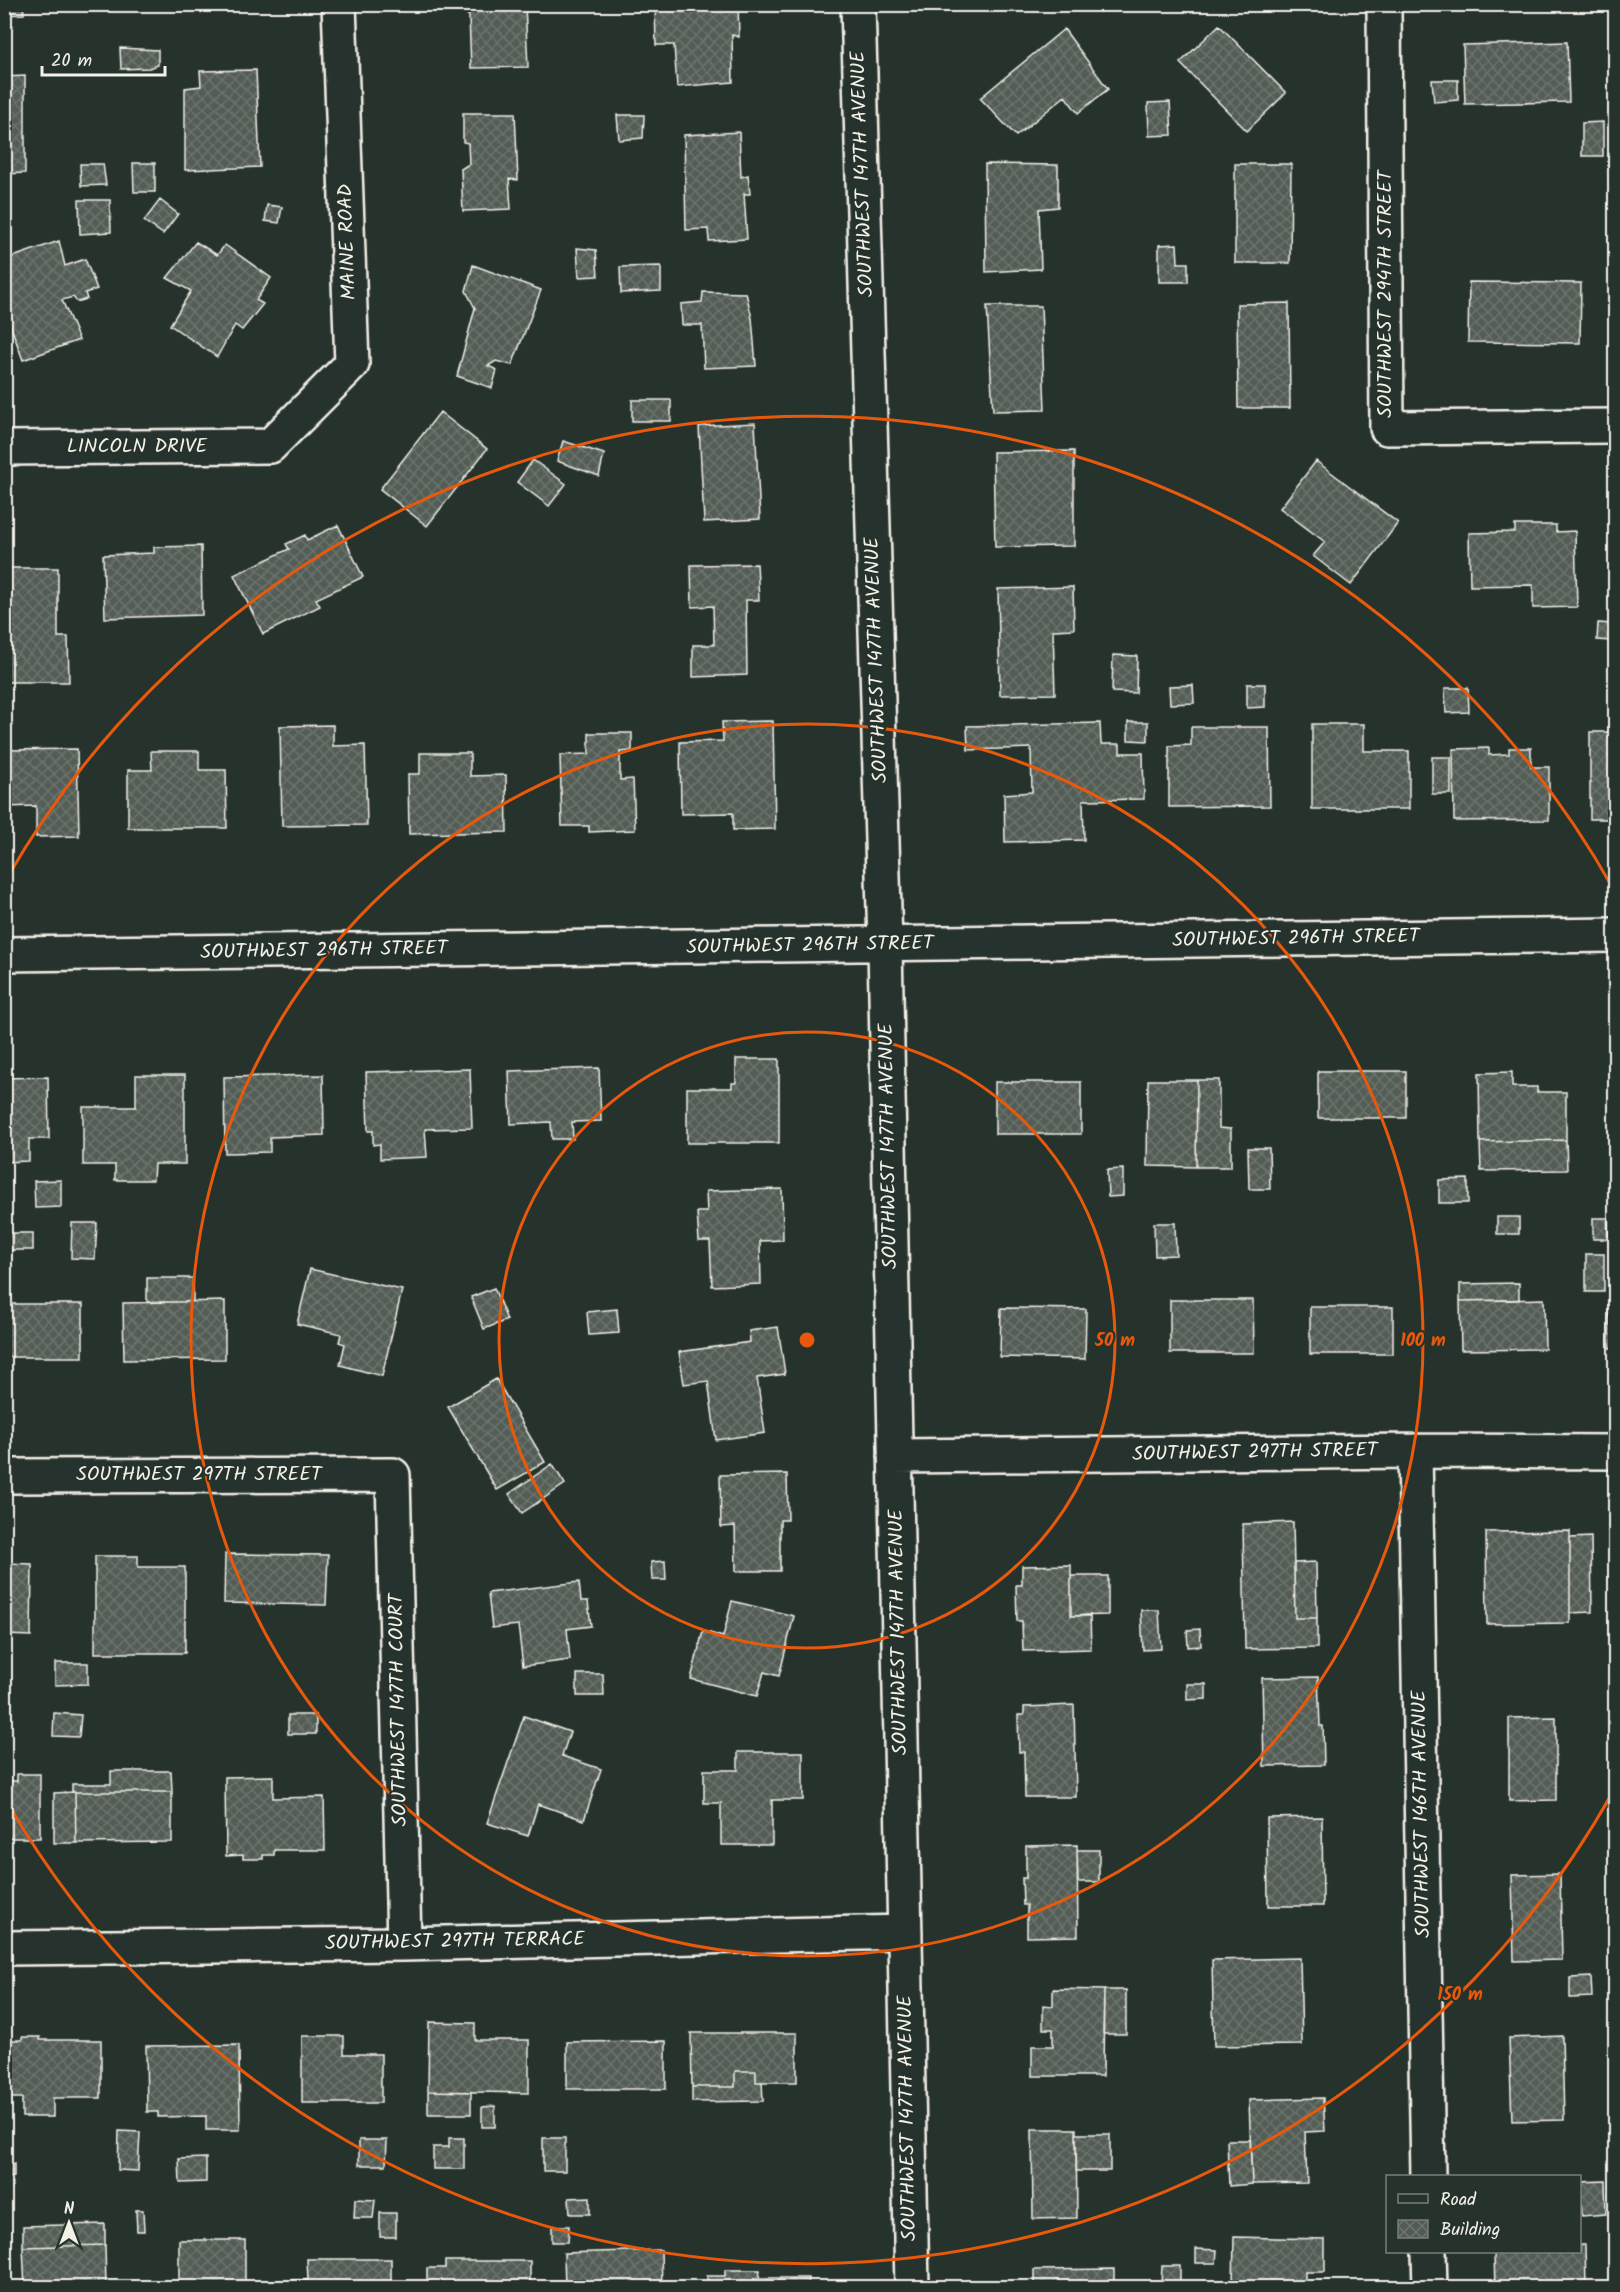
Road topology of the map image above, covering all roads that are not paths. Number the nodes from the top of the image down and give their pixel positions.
1 (339, 4) edge
2 (858, 4) edge
3 (1384, 4) edge
4 (1616, 426) edge
5 (270, 446) joint
6 (4, 448) edge
7 (1616, 935) edge
8 (885, 945) junction
9 (4, 954) edge
10 (1415, 1451) junction
11 (1616, 1452) edge
12 (896, 1456) junction
13 (393, 1475) joint
14 (4, 1476) edge
15 (905, 1932) junction
16 (404, 1944) junction
17 (4, 1948) edge
18 (1428, 2175) edge
19 (1429, 2253) edge
20 (912, 2288) edge
21 (1430, 2288) edge

1 - 5 street, MAINE ROAD
2 - 8 street, SOUTHWEST 147TH AVENUE
3 - 4 street, SOUTHWEST 294TH STREET
5 - 6 street, LINCOLN DRIVE
7 - 8 street, SOUTHWEST 296TH STREET
8 - 9 street, SOUTHWEST 296TH STREET
8 - 12 street, SOUTHWEST 147TH AVENUE
10 - 11 street, SOUTHWEST 297TH STREET
10 - 12 street, SOUTHWEST 297TH STREET
10 - 18 street, SOUTHWEST 146TH AVENUE
12 - 15 street, SOUTHWEST 147TH AVENUE
13 - 14 street, SOUTHWEST 297TH STREET
13 - 16 street, SOUTHWEST 147TH COURT
15 - 16 street, SOUTHWEST 297TH TERRACE
15 - 20 street, SOUTHWEST 147TH AVENUE
16 - 17 street, SOUTHWEST 297TH TERRACE
19 - 21 street

